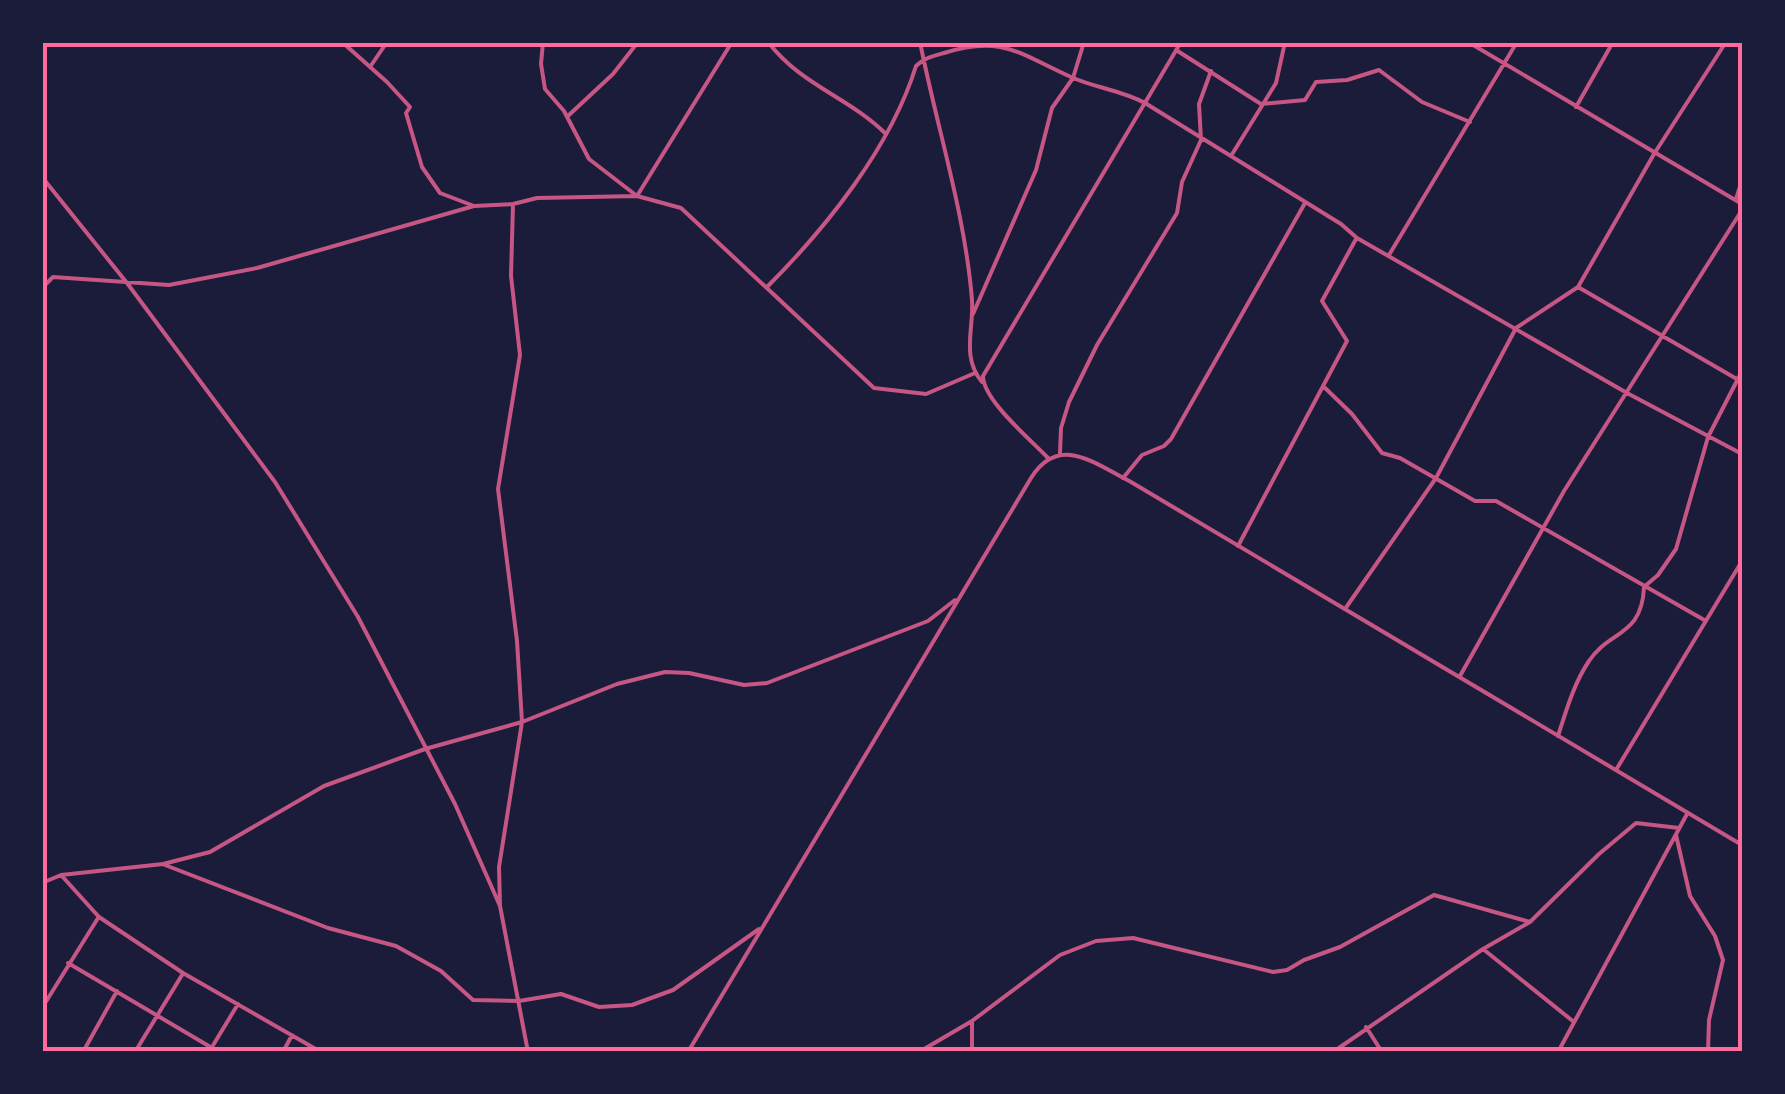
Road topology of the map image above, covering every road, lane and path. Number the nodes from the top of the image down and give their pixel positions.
1 (342, 42) edge
2 (386, 42) edge
3 (543, 42) edge
4 (638, 42) edge
5 (732, 42) edge
6 (768, 42) edge
7 (920, 42) edge
8 (1084, 42) edge
9 (1181, 42) edge
10 (1285, 42) edge
11 (1518, 42) edge
12 (1614, 42) edge
13 (1726, 42) edge
14 (1471, 43) edge
15 (1176, 50) junction
16 (923, 59) junction
17 (1506, 66) junction
18 (370, 67) junction
19 (1211, 71) junction
20 (1072, 78) junction
21 (1145, 103) junction
22 (1261, 104) junction
23 (1576, 107) junction
24 (568, 116) junction
25 (1470, 122) junction
26 (886, 134) junction
27 (1201, 140) junction
28 (1654, 154) junction
29 (1231, 156) junction
30 (42, 177) edge
31 (1742, 180) edge
32 (637, 196) junction
33 (1736, 200) junction
34 (1305, 202) junction
35 (513, 204) junction
36 (474, 206) junction
37 (1742, 207) edge
38 (1357, 238) junction
39 (1389, 255) junction
40 (128, 283) junction
41 (767, 287) junction
42 (1578, 287) junction
43 (42, 288) edge
44 (971, 318) junction
45 (1516, 328) junction
46 (1664, 335) junction
47 (1742, 371) edge
48 (975, 373) junction
49 (1740, 381) edge
50 (982, 382) junction
51 (1323, 386) junction
52 (1627, 393) junction
53 (1708, 437) junction
54 (1060, 453) junction
55 (1742, 454) edge
56 (1048, 458) junction
57 (1123, 478) junction
58 (1436, 478) junction
59 (1542, 528) junction
60 (1238, 546) junction
61 (1742, 561) edge
62 (1644, 586) junction
63 (955, 600) junction
64 (1345, 610) junction
65 (1706, 622) junction
66 (1460, 678) junction
67 (522, 722) junction
68 (1558, 736) junction
69 (425, 749) junction
70 (1616, 770) junction
71 (1688, 812) junction
72 (1679, 828) junction
73 (1676, 835) junction
74 (1742, 845) edge
75 (163, 864) junction
76 (60, 875) junction
77 (42, 883) edge
78 (500, 906) junction
79 (99, 917) junction
80 (1530, 922) junction
81 (763, 926) junction
82 (1482, 948) junction
83 (68, 963) junction
84 (183, 973) junction
85 (118, 991) junction
86 (519, 1001) junction
87 (238, 1004) junction
88 (42, 1008) edge
89 (159, 1014) junction
90 (972, 1021) junction
91 (1574, 1022) junction
92 (1366, 1027) junction
93 (292, 1036) junction
94 (210, 1049) edge
95 (83, 1052) edge
96 (134, 1052) edge
97 (219, 1052) edge
98 (283, 1052) edge
99 (320, 1052) edge
100 (528, 1052) edge
101 (688, 1052) edge
102 (919, 1052) edge
103 (972, 1052) edge
104 (1333, 1052) edge
105 (1382, 1052) edge
106 (1558, 1052) edge
107 (1708, 1052) edge

1 - 18 street
2 - 18 street
3 - 24 street
4 - 24 street
5 - 32 street
6 - 26 street
7 - 16 street
8 - 20 street
9 - 15 street
10 - 22 street
11 - 17 street
12 - 23 street
13 - 28 street
14 - 17 street
15 - 19 street
15 - 21 street
16 - 20 street
16 - 26 street
16 - 44 street
17 - 23 street
17 - 25 street
18 - 36 street
19 - 22 street
19 - 27 street
20 - 21 street
20 - 44 street
21 - 27 street
21 - 50 street
22 - 25 street
22 - 29 street
23 - 28 street
24 - 32 street
25 - 39 street
26 - 41 street
27 - 29 street
27 - 54 street
28 - 33 street
28 - 42 street
29 - 34 street
30 - 40 street
31 - 33 street
32 - 35 street
32 - 41 street
33 - 37 street
34 - 38 street
34 - 57 street
35 - 36 street
35 - 67 street
36 - 40 street
37 - 46 street
38 - 39 street
38 - 51 street
39 - 45 street
40 - 43 street
40 - 69 street
41 - 48 street
42 - 45 street
42 - 46 street
44 - 48 street
45 - 52 street
45 - 58 street
46 - 49 street
46 - 52 street
47 - 49 street
48 - 50 street
49 - 53 street
50 - 56 street
51 - 58 street
51 - 60 street
52 - 53 street
52 - 59 street
53 - 55 street
53 - 62 street
54 - 56 street
54 - 57 street
56 - 63 street
57 - 60 street
58 - 59 street
58 - 64 street
59 - 62 street
59 - 66 street
60 - 64 street
61 - 65 street
62 - 65 street
62 - 68 street
63 - 67 street
63 - 81 street
64 - 66 street
65 - 70 street
66 - 68 street
67 - 69 street
67 - 78 street
68 - 70 street
69 - 75 street
69 - 78 street
70 - 71 street
71 - 72 street
71 - 74 street
72 - 73 street
72 - 80 street
73 - 91 street
73 - 107 street
75 - 76 street
75 - 86 street
76 - 77 street
76 - 79 street
78 - 86 street
79 - 83 street
79 - 84 street
80 - 82 street
80 - 90 street
81 - 86 street
81 - 101 street
82 - 91 street
82 - 92 street
83 - 85 street
83 - 88 street
84 - 87 street
84 - 89 street
85 - 89 street
85 - 95 street
86 - 100 street
87 - 93 street
87 - 94 street
89 - 94 street
89 - 96 street
90 - 102 street
90 - 103 street
91 - 106 street
92 - 104 street
92 - 105 street
93 - 98 street
93 - 99 street
94 - 97 street

